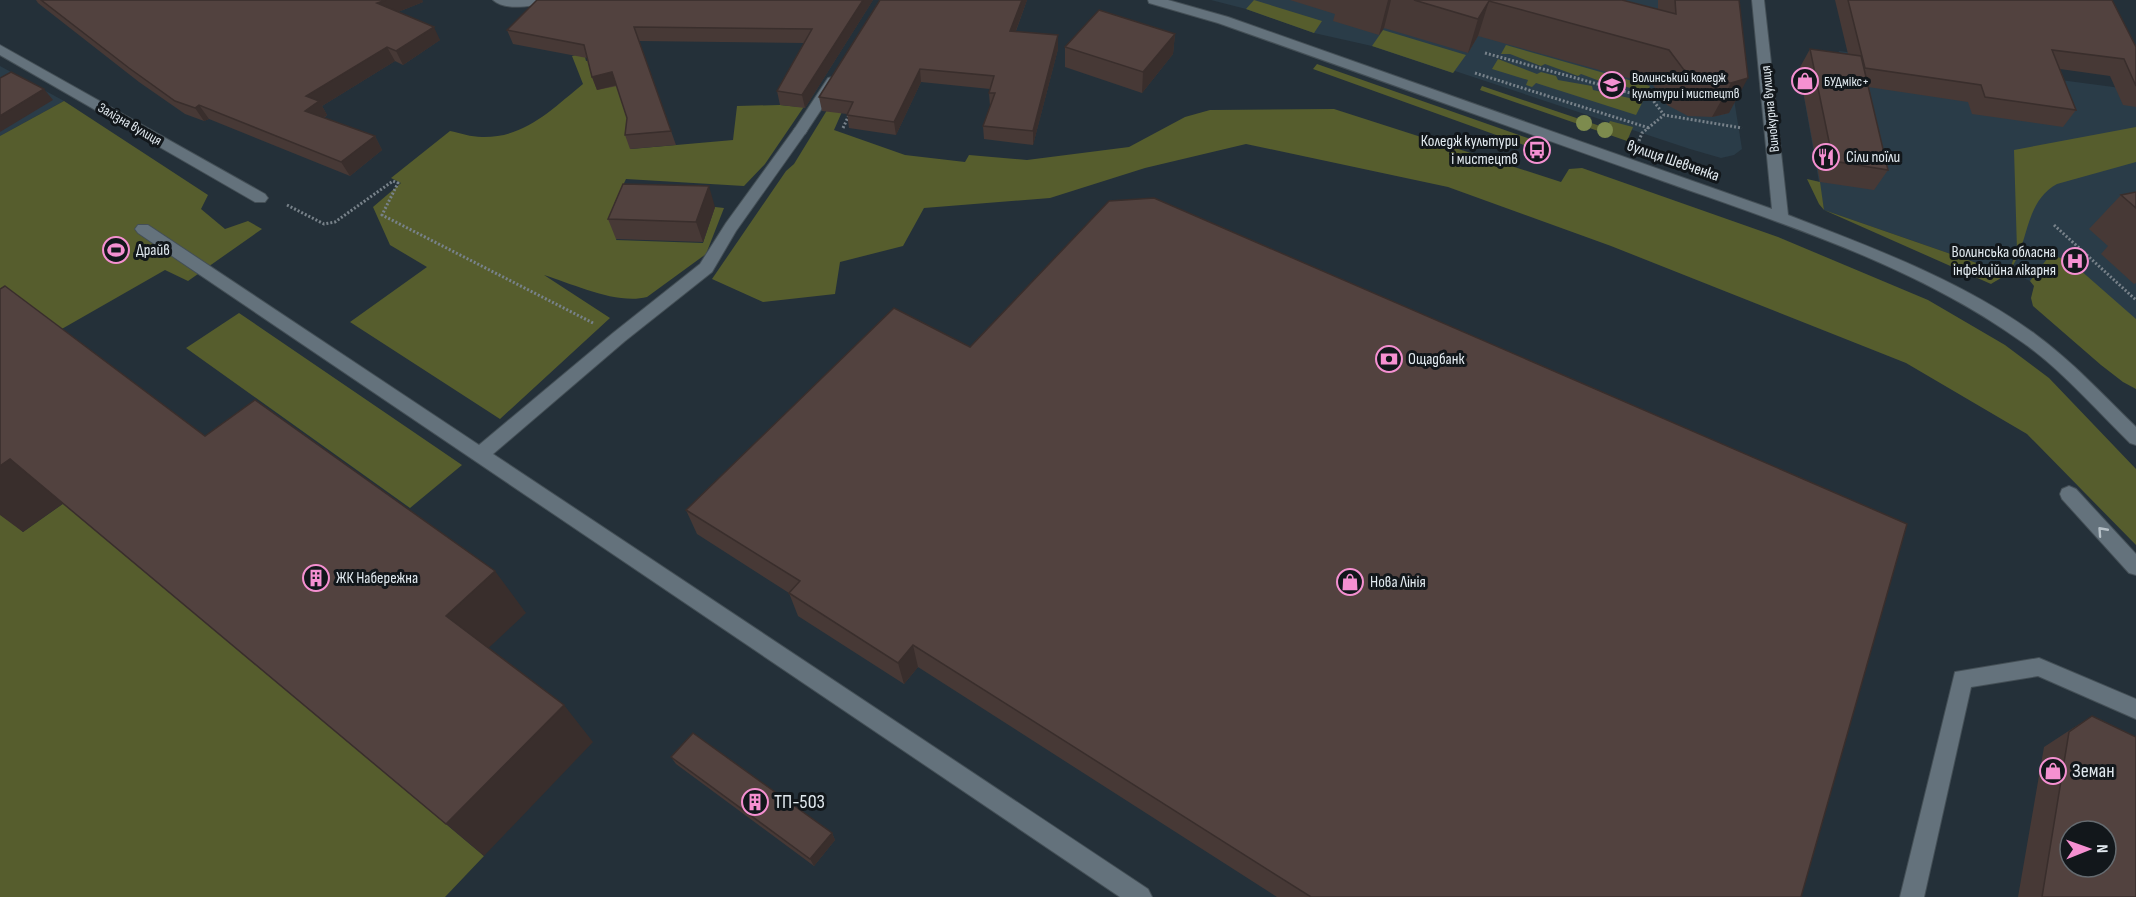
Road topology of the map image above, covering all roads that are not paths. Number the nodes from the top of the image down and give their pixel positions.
1 (499, 0) edge
2 (541, 0) edge
3 (1154, 0) edge
4 (1758, 0) edge
5 (0, 49) edge
6 (842, 68) edge
7 (260, 198) road end
8 (1782, 218) junction
9 (142, 229) dead end
10 (2136, 438) edge
11 (480, 455) junction
12 (2069, 494) dead end
13 (2136, 567) edge
14 (2136, 709) edge
15 (1140, 897) edge
16 (1912, 897) edge

1 - 2 street
3 - 8 street, вулиця Шевченка
4 - 8 street, Винокурна вулиця
5 - 7 street, Залізна вулиця
6 - 11 street
8 - 10 street, вулиця Шевченка
9 - 11 street
11 - 15 street
13 -> 12 street
14 - 16 street

